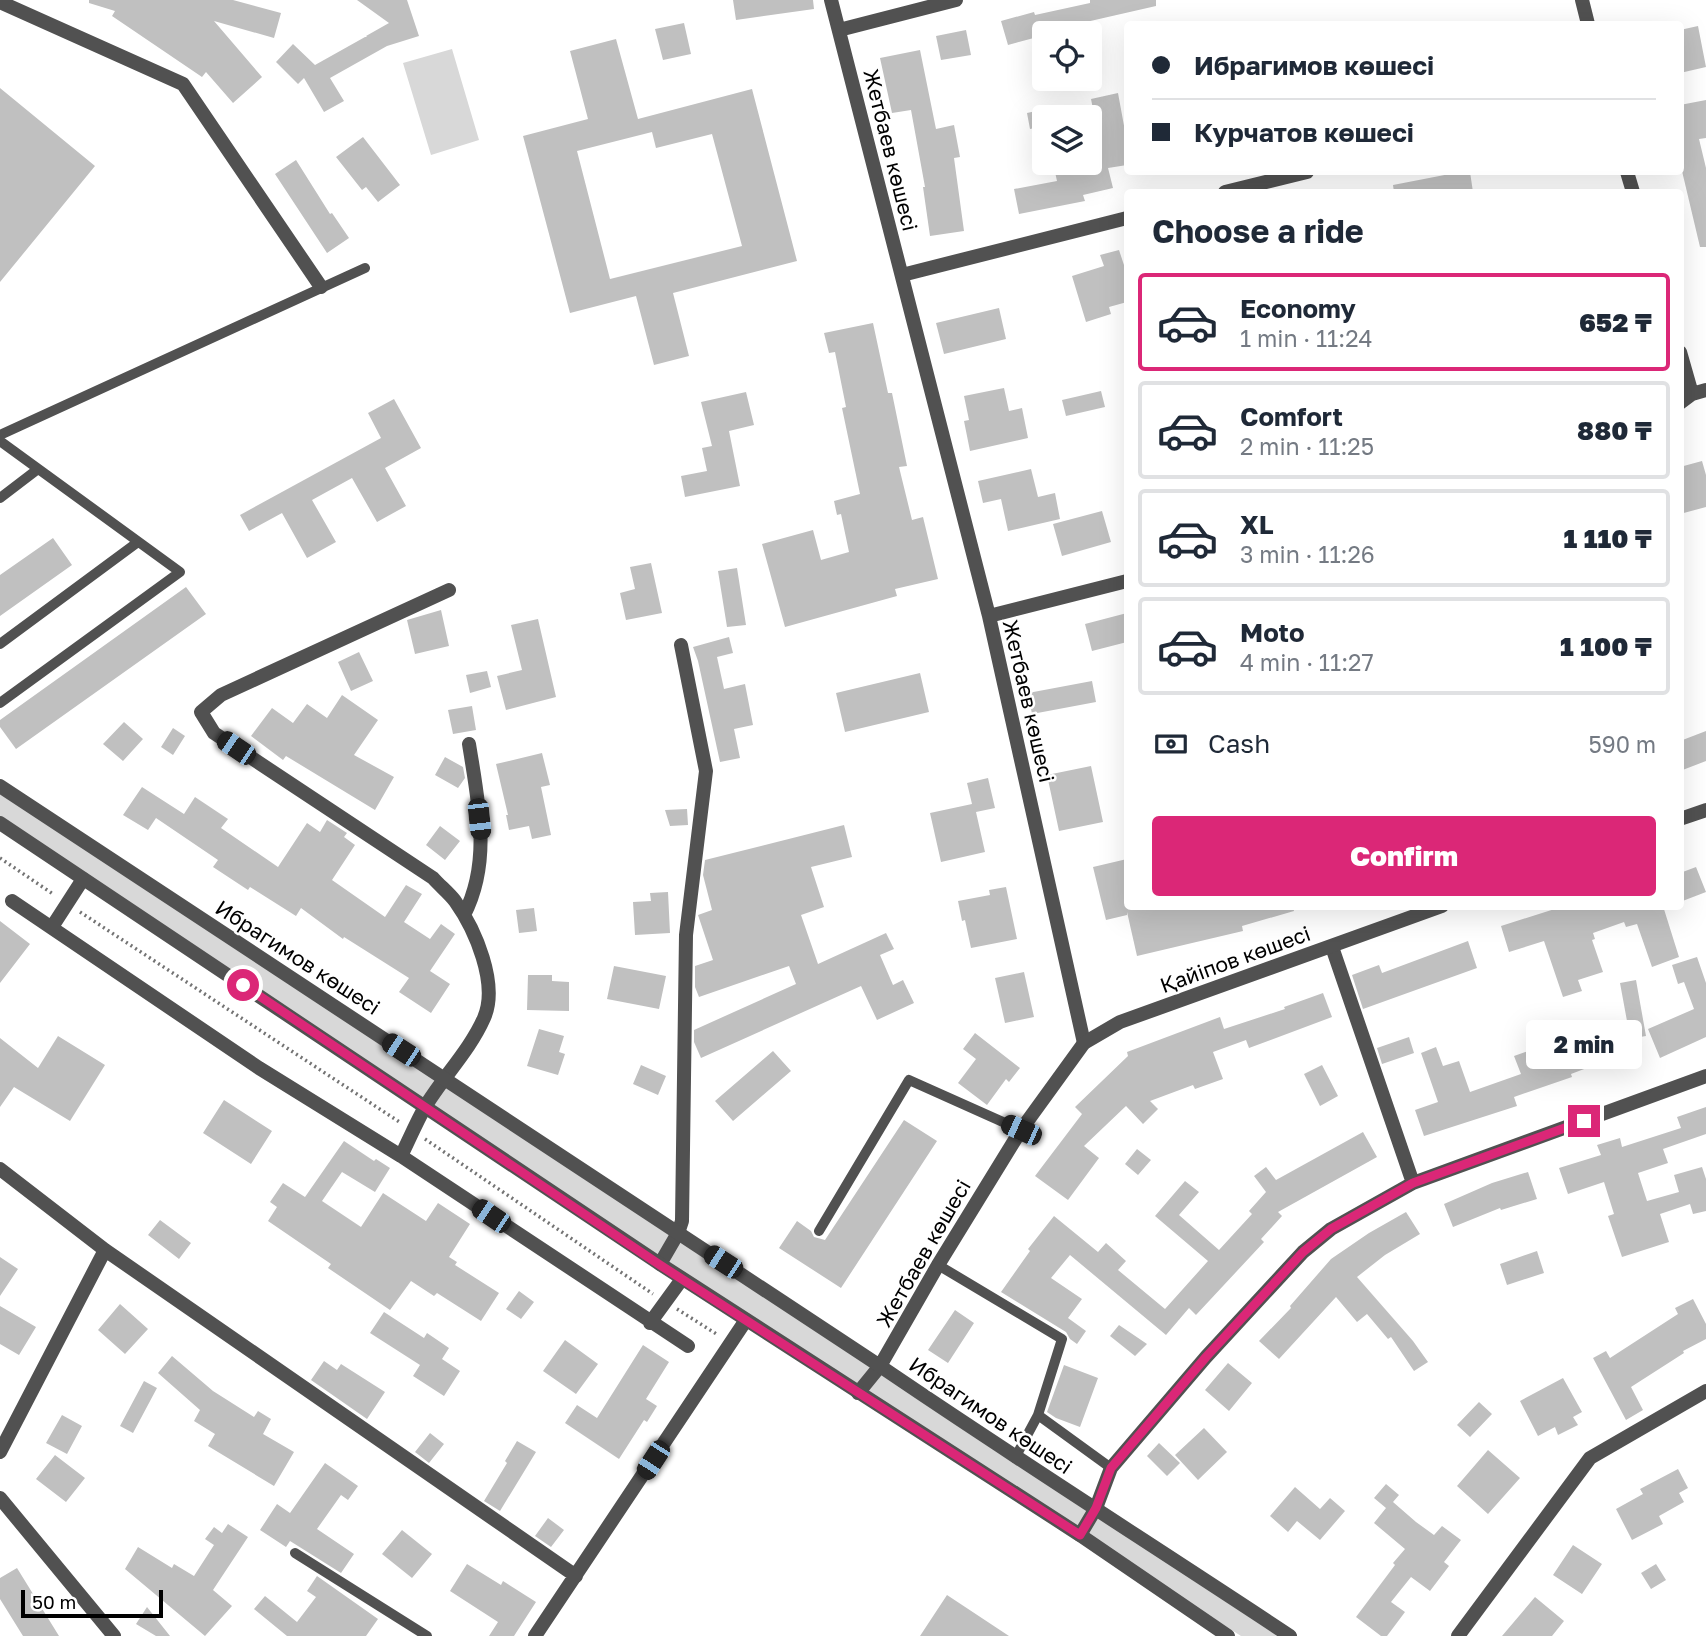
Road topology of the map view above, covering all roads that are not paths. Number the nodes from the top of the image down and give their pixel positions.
1 (831, 0) edge
2 (956, 0) edge
3 (1582, 0) edge
4 (0, 2) edge
5 (1587, 21) edge
6 (839, 30) junction
7 (1295, 175) edge
8 (1237, 189) edge
9 (1124, 219) edge
10 (365, 268) dead end
11 (902, 275) junction
12 (321, 287) junction
13 (1684, 366) edge
14 (1693, 396) edge
15 (0, 435) edge
16 (0, 441) edge
17 (38, 469) junction
18 (0, 498) edge
19 (138, 542) junction
20 (1124, 582) edge
21 (449, 590) dead end
22 (989, 616) junction
23 (0, 644) edge
24 (681, 645) dead end
25 (0, 703) edge
26 (469, 744) dead end
27 (0, 786) edge
28 (1706, 810) edge
29 (1684, 818) edge
30 (0, 823) edge
31 (83, 878) junction
32 (12, 901) dead end
33 (1431, 910) edge
34 (464, 915) junction
35 (52, 928) junction
36 (1332, 947) junction
37 (1084, 1044) junction
38 (1706, 1076) edge
39 (446, 1079) junction
40 (426, 1106) junction
41 (1021, 1130) junction
42 (401, 1156) junction
43 (0, 1169) edge
44 (1413, 1183) junction
45 (819, 1231) dead end
46 (678, 1233) junction
47 (105, 1250) junction
48 (660, 1265) junction
49 (938, 1265) junction
50 (682, 1279) junction
51 (746, 1320) junction
52 (650, 1323) junction
53 (688, 1346) dead end
54 (880, 1366) junction
55 (1706, 1391) edge
56 (858, 1393) junction
57 (1038, 1415) junction
58 (0, 1452) edge
59 (1015, 1458) junction
60 (1111, 1468) junction
61 (0, 1498) edge
62 (1096, 1508) junction
63 (1080, 1535) junction
64 (295, 1553) dead end
65 (576, 1576) junction
66 (114, 1636) edge
67 (427, 1636) edge
68 (535, 1636) edge
69 (1228, 1636) edge
70 (1290, 1636) edge
71 (1458, 1636) edge

1 - 6 street, Жетбаев көшесі
2 - 6 street
3 - 5 street
4 - 12 street
6 - 11 street, Жетбаев көшесі
7 - 8 street
9 - 11 street
10 - 12 lane
11 - 22 street, Жетбаев көшесі
12 - 15 lane
13 - 14 street
16 - 17 lane
17 - 18 lane
17 - 19 lane
19 - 23 lane
19 - 25 lane
20 - 22 street
21 - 34 street
22 - 37 street, Жетбаев көшесі
24 - 46 street
26 - 34 street
27 - 39 street, Ибрагимов көшесі
28 - 29 street
30 - 31 street
31 - 35 street
31 - 40 street
32 - 35 street
33 - 36 street, Қайіпов көшесі
34 - 39 street
35 - 42 street
36 - 37 street, Қайіпов көшесі
36 - 44 street
37 - 41 street, Жетбаев көшесі
38 - 44 street
39 - 40 street
39 - 46 street, Ибрагимов көшесі
40 - 42 street
40 - 48 street
41 - 45 lane
41 - 49 street, Жетбаев көшесі
42 - 52 street
43 - 47 street
44 - 60 street
46 - 48 street
46 - 54 street, Ибрагимов көшесі
47 - 58 street
47 - 65 street
48 - 50 street
49 - 54 street, Жетбаев көшесі
49 - 57 lane
50 - 51 street
50 - 52 street
51 - 56 street
51 - 65 street
52 - 53 street
54 - 56 street, Ибрагимов көшесі
54 - 59 street, Ибрагимов көшесі
55 - 71 street
56 - 63 street
57 - 59 lane
57 - 60 lane
59 - 62 street, Ибрагимов көшесі
60 - 62 street
61 - 66 street
62 - 63 street
62 - 70 street, Ибрагимов көшесі
63 - 69 street
64 - 67 lane
65 - 68 street

